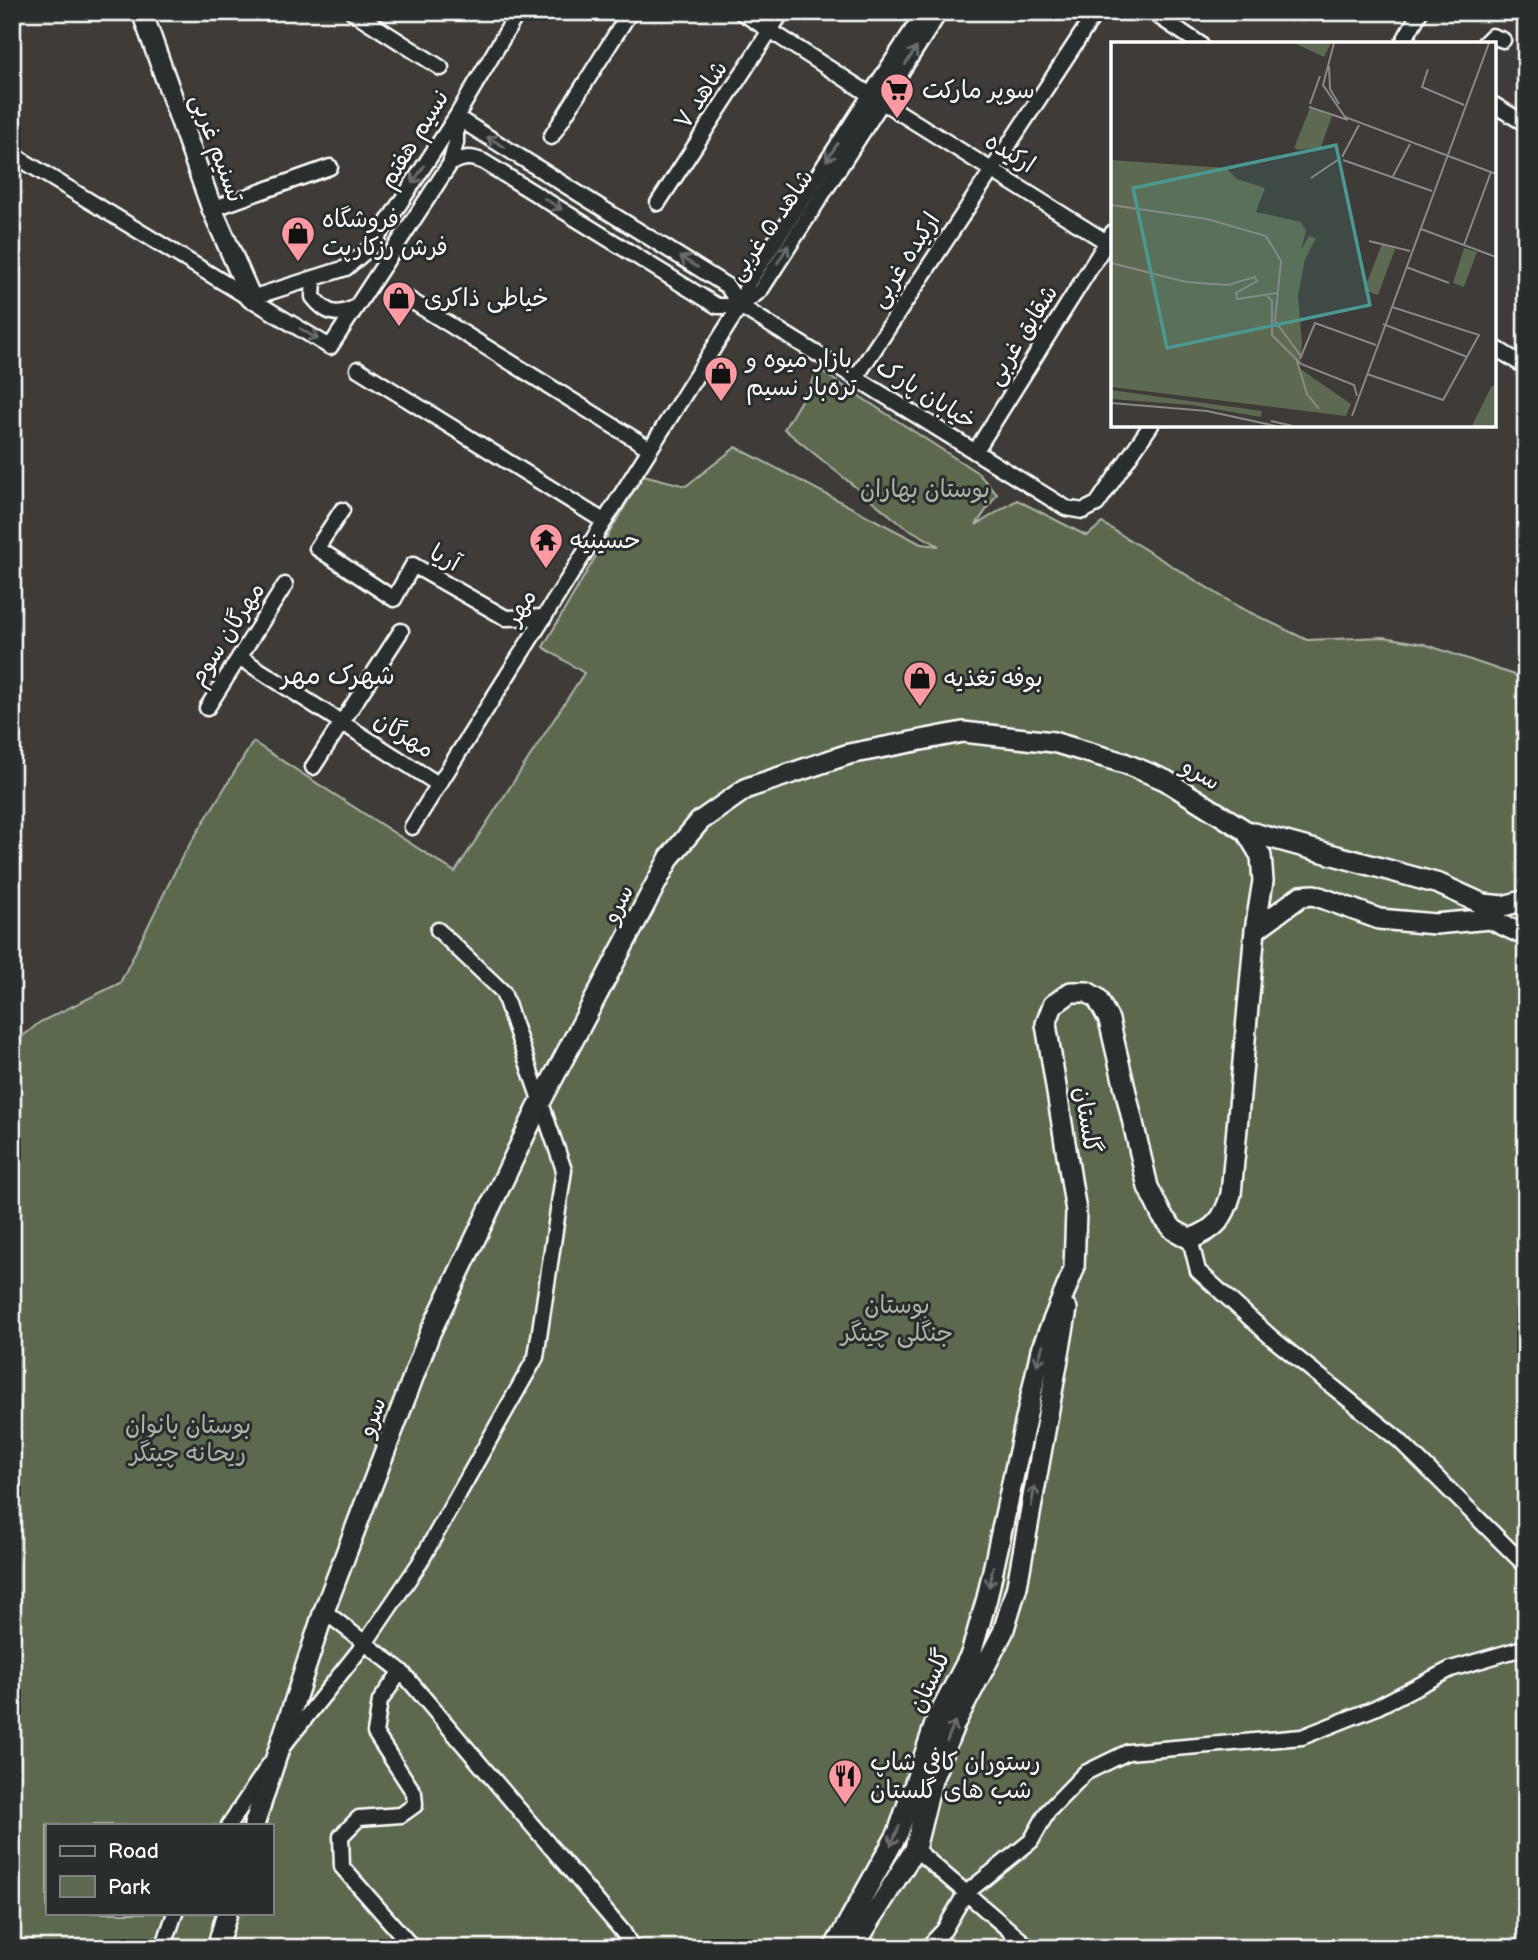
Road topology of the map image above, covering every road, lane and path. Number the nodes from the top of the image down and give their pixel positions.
1 (142, 12) edge
2 (353, 12) edge
3 (518, 12) edge
4 (630, 12) edge
5 (741, 12) edge
6 (782, 12) edge
7 (924, 12) edge
8 (940, 12) edge
9 (1096, 12) edge
10 (1152, 12) edge
11 (1420, 12) edge
12 (770, 31) junction
13 (1503, 40) dead end
14 (1197, 42) edge
15 (1403, 42) edge
16 (1486, 42) edge
17 (440, 68) dead end
18 (875, 97) junction
19 (1496, 106) edge
20 (456, 117) junction
21 (1526, 124) edge
22 (551, 137) dead end
23 (12, 154) edge
24 (450, 164) junction
25 (330, 167) dead end
26 (993, 168) junction
27 (658, 203) dead end
28 (212, 209) junction
29 (1111, 240) edge
30 (314, 279) junction
31 (405, 297) dead end
32 (251, 298) junction
33 (740, 306) junction
34 (354, 308) junction
35 (1496, 348) edge
36 (1526, 368) edge
37 (358, 369) dead end
38 (856, 377) junction
39 (1151, 427) edge
40 (649, 448) junction
41 (975, 452) junction
42 (342, 510) dead end
43 (602, 520) junction
44 (285, 585) dead end
45 (542, 617) junction
46 (401, 631) dead end
47 (239, 657) junction
48 (207, 708) dead end
49 (342, 723) junction
50 (313, 767) dead end
51 (438, 784) junction
52 (412, 827) dead end
53 (1246, 831) junction
54 (1526, 900) edge
55 (438, 930) dead end
56 (1255, 930) junction
57 (1526, 936) edge
58 (541, 1101) junction
59 (1190, 1239) junction
60 (1074, 1269) junction
61 (1526, 1566) edge
62 (324, 1611) junction
63 (366, 1642) junction
64 (1526, 1647) edge
65 (401, 1671) junction
66 (274, 1758) junction
67 (230, 1824) edge
68 (254, 1824) edge
69 (915, 1849) junction
70 (965, 1894) junction
71 (175, 1914) edge
72 (227, 1914) edge
73 (163, 1948) edge
74 (217, 1948) edge
75 (413, 1948) edge
76 (632, 1948) edge
77 (834, 1948) edge
78 (853, 1948) edge
79 (927, 1948) edge
80 (1030, 1948) edge

1 - 28 street, تسنیم غربی
2 - 17 street
3 - 20 street, نسیم هفتم
4 - 22 street
5 - 12 street, ارکیده
6 - 12 street, شاهد ۷
7 - 18 street
18 -> 8 street
9 - 26 street, ارکیده غربی
10 - 14 street
11 - 15 street
12 - 18 street, ارکیده
12 - 27 street, شاهد ۷
13 - 16 street
18 - 26 street, ارکیده
18 - 33 street, شاهد ۵ غربی
19 - 21 street
20 - 24 street
20 -> 30 street, نسیم هفتم
33 -> 20 street, خیابان پارک
23 - 32 street
24 -> 33 street, خیابان پارک
24 - 34 street
25 - 28 street
26 - 29 street, ارکیده
26 - 38 street, ارکیده غربی
28 - 32 street, تسنیم غربی
29 - 41 street, شقایق غربی
30 - 32 street, نسیم هفتم
30 - 34 street
31 - 40 street
32 -> 34 street
33 - 38 street, خیابان پارک
33 - 40 street, مهر
35 - 36 street
37 - 43 street
38 - 41 street, خیابان پارک
39 - 41 street, خیابان پارک
40 - 43 street, مهر
42 - 45 street, آریا
43 - 45 street, مهر
44 - 47 street, مهرگان سوم
45 - 51 street, مهر
46 - 49 street
47 - 48 street, مهرگان سوم
47 - 49 street, مهرگان
49 - 50 street
49 - 51 street, مهرگان
51 - 52 street, مهر
53 - 54 street, سرو
53 - 56 street
53 - 58 street, سرو
55 - 58 street
56 - 57 street
56 - 59 street
58 - 62 street, سرو
58 - 63 street
59 - 60 street, گلستان
59 - 61 street
69 -> 60 street
60 -> 77 street, گلستان
62 - 63 street
62 - 66 street, سرو
63 - 65 street
63 - 66 street
64 - 70 street
65 - 75 street
65 - 76 street
66 - 67 street
66 - 68 street, سرو
69 - 70 street
69 - 78 street
70 - 79 street
70 - 80 street
71 - 73 street
72 - 74 street

